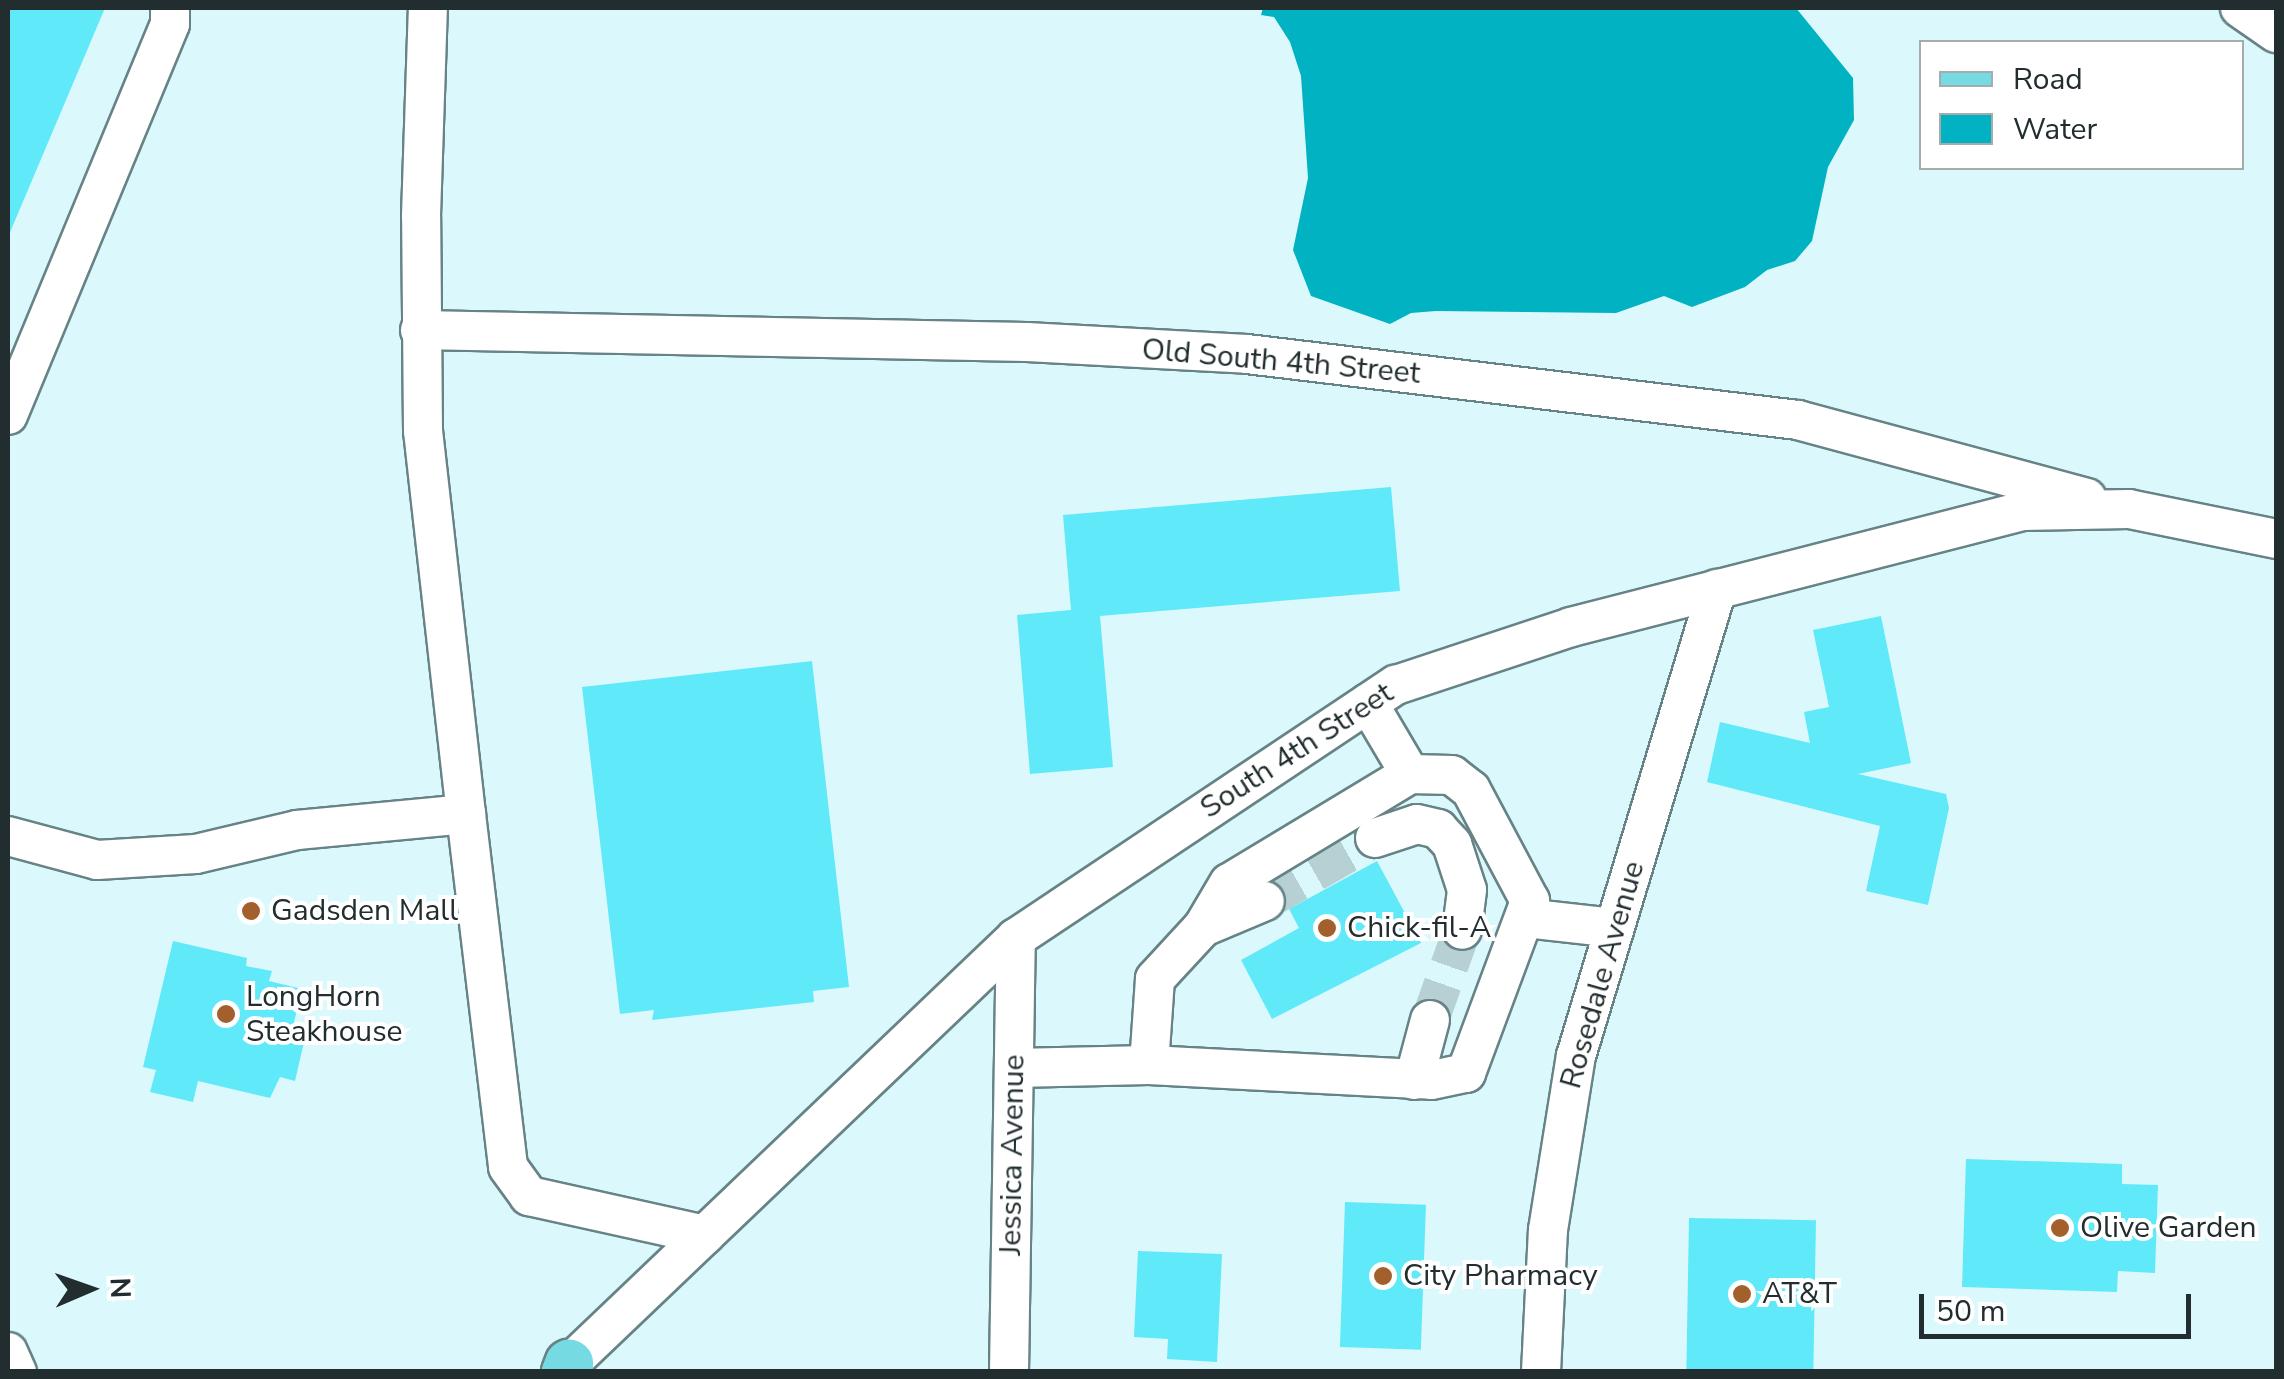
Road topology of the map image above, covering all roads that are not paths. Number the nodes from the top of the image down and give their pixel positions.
1 (170, 8) edge
2 (428, 8) edge
3 (2240, 8) edge
4 (2276, 33) edge
5 (420, 330) junction
6 (8, 415) edge
7 (2128, 510) junction
8 (2276, 539) edge
9 (1717, 589) junction
10 (1368, 703) junction
11 (1410, 774) junction
12 (466, 814) junction
13 (8, 836) edge
14 (1376, 838) tunnel mouth
15 (1265, 901) tunnel mouth
16 (1524, 918) junction
17 (1203, 927) junction
18 (1614, 928) junction
19 (1462, 930) tunnel mouth
20 (1016, 938) junction
21 (1430, 1020) tunnel mouth
22 (1149, 1064) junction
23 (1014, 1068) junction
24 (1414, 1080) junction
25 (705, 1234) junction
26 (8, 1352) edge
27 (565, 1369) edge
28 (17, 1372) edge
29 (1009, 1372) edge
30 (1542, 1372) edge

1 - 6 street
2 - 5 street
3 - 4 street
5 - 7 street, Old South 4th Street
5 - 12 street
7 - 8 street, South 4th Street
7 - 9 street, South 4th Street
9 - 10 street, South 4th Street
9 - 18 street, Rosedale Avenue
10 - 11 street
10 - 20 street, South 4th Street
11 - 16 street
11 - 17 street
12 - 13 street
12 - 25 street
14 - 19 street
15 - 17 street
16 - 18 street
16 - 24 street
17 - 22 street
18 - 30 street, Rosedale Avenue
20 - 23 street, Jessica Avenue
20 - 25 street, South 4th Street
21 - 24 street
22 - 23 street
22 - 24 street
23 - 29 street, Jessica Avenue
25 - 27 street, South 4th Street
26 - 28 street

